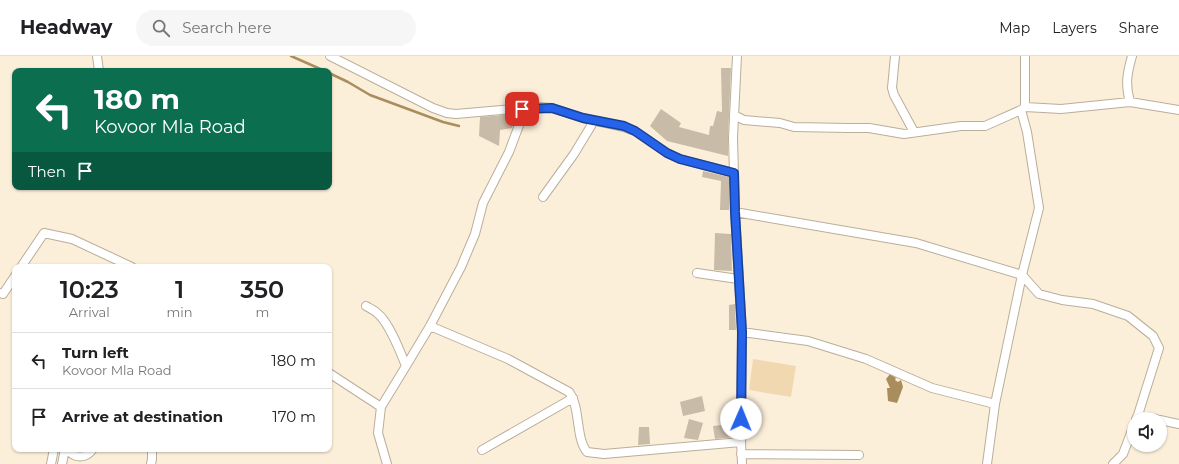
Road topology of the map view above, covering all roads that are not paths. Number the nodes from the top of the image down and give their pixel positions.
1 (97, 56) edge
2 (330, 56) edge
3 (737, 56) edge
4 (895, 56) edge
5 (1025, 56) edge
6 (1132, 56) edge
7 (99, 68) edge
8 (1130, 102) junction
9 (522, 109) junction
10 (1023, 109) junction
11 (1179, 110) edge
12 (734, 116) junction
13 (594, 120) junction
14 (914, 132) junction
15 (734, 173) junction
16 (542, 197) dead end
17 (735, 212) junction
18 (23, 264) edge
19 (126, 264) edge
20 (696, 273) dead end
21 (1022, 275) junction
22 (738, 279) junction
23 (12, 280) edge
24 (0, 293) edge
25 (366, 306) dead end
26 (430, 326) junction
27 (742, 332) junction
28 (406, 366) junction
29 (332, 375) edge
30 (573, 398) junction
31 (995, 404) junction
32 (381, 407) junction
33 (1139, 412) edge
34 (1167, 421) edge
35 (1179, 424) edge
36 (741, 442) junction
37 (1127, 443) edge
38 (482, 450) dead end
39 (53, 452) edge
40 (65, 452) edge
41 (70, 452) edge
42 (90, 452) edge
43 (152, 452) edge
44 (741, 454) junction
45 (859, 455) dead end
46 (86, 456) junction
47 (51, 464) edge
48 (62, 464) edge
49 (81, 464) edge
50 (151, 464) edge
51 (387, 464) edge
52 (742, 464) edge
53 (987, 464) edge
54 (1113, 464) edge

1 - 7 street
2 - 9 street
3 - 12 street
4 - 14 street
5 - 10 street
6 - 8 street
8 - 10 street
8 - 11 street
9 - 13 street
9 - 26 street
10 - 14 street
10 - 21 street
12 - 14 street
12 - 15 street
13 - 15 street
13 - 16 street
15 - 17 street
17 - 21 street
17 - 22 street
18 - 19 street
20 - 22 street
21 - 31 street
21 - 33 street
22 - 27 street
23 - 24 street
25 - 28 street
26 - 28 street
26 - 30 street
27 - 31 street
27 - 36 street
28 - 32 street
29 - 32 street
30 - 36 street
30 - 38 street
31 - 53 street
32 - 51 street
34 - 35 street
36 - 44 street
37 - 54 street
39 - 47 street
40 - 48 street
41 - 46 street
42 - 46 street
43 - 50 street
44 - 45 street
44 - 52 street
46 - 49 street

